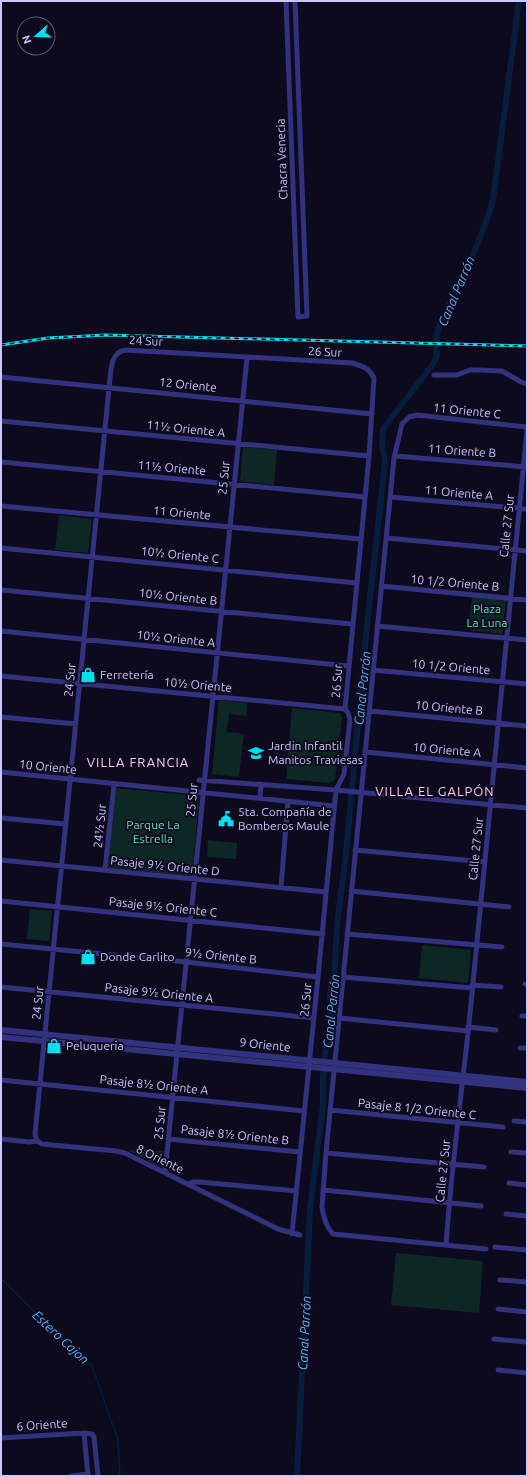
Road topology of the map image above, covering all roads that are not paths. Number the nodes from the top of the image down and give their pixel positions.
1 (286, 1) edge
2 (295, 1) edge
3 (288, 37) junction
4 (296, 37) junction
5 (290, 96) junction
6 (298, 96) junction
7 (294, 232) junction
8 (304, 232) junction
9 (247, 358) junction
10 (434, 375) dead end
11 (1, 377) edge
12 (527, 384) edge
13 (109, 388) junction
14 (242, 401) junction
15 (372, 414) junction
16 (1, 420) edge
17 (527, 427) edge
18 (527, 430) edge
19 (105, 431) junction
20 (238, 444) junction
21 (369, 456) junction
22 (395, 456) junction
23 (1, 462) edge
24 (525, 466) edge
25 (101, 472) junction
26 (234, 484) junction
27 (365, 497) junction
28 (390, 497) junction
29 (1, 506) edge
30 (519, 508) junction
31 (527, 509) edge
32 (97, 515) junction
33 (229, 527) junction
34 (386, 538) junction
35 (360, 539) junction
36 (1, 548) edge
37 (515, 550) junction
38 (527, 551) edge
39 (92, 557) junction
40 (225, 570) junction
41 (356, 583) junction
42 (381, 586) junction
43 (1, 590) edge
44 (88, 598) junction
45 (510, 598) junction
46 (527, 600) edge
47 (221, 611) junction
48 (352, 624) junction
49 (377, 626) junction
50 (1, 631) edge
51 (505, 638) junction
52 (84, 640) junction
53 (527, 640) edge
54 (217, 654) junction
55 (348, 666) junction
56 (373, 670) junction
57 (1, 676) edge
58 (501, 682) junction
59 (80, 684) junction
60 (527, 684) edge
61 (212, 697) junction
62 (345, 709) junction
63 (369, 711) junction
64 (1, 717) edge
65 (497, 723) junction
66 (76, 724) junction
67 (527, 726) edge
68 (365, 752) junction
69 (493, 764) junction
70 (527, 768) edge
71 (1, 772) edge
72 (70, 780) junction
73 (202, 780) junction
74 (114, 784) junction
75 (261, 784) junction
76 (336, 790) junction
77 (358, 792) junction
78 (203, 793) junction
79 (260, 798) junction
80 (288, 801) junction
81 (490, 804) junction
82 (334, 806) junction
83 (527, 808) edge
84 (1, 818) edge
85 (66, 824) junction
86 (355, 850) junction
87 (1, 860) edge
88 (485, 862) junction
89 (62, 866) junction
90 (105, 870) junction
91 (194, 879) junction
92 (281, 887) junction
93 (351, 891) junction
94 (326, 892) junction
95 (1, 901) edge
96 (480, 904) junction
97 (58, 906) junction
98 (509, 906) dead end
99 (190, 920) junction
100 (323, 934) junction
101 (347, 934) junction
102 (1, 944) edge
103 (476, 946) junction
104 (502, 947) dead end
105 (53, 949) junction
106 (186, 962) junction
107 (318, 977) junction
108 (343, 977) junction
109 (472, 986) junction
110 (1, 987) edge
111 (501, 987) dead end
112 (49, 992) junction
113 (182, 1005) junction
114 (314, 1018) junction
115 (339, 1018) junction
116 (468, 1029) junction
117 (1, 1030) edge
118 (496, 1030) dead end
119 (45, 1034) junction
120 (1, 1037) edge
121 (44, 1041) junction
122 (178, 1047) junction
123 (520, 1048) dead end
124 (527, 1048) edge
125 (177, 1054) junction
126 (309, 1064) junction
127 (332, 1066) junction
128 (463, 1079) junction
129 (1, 1080) edge
130 (527, 1082) edge
131 (40, 1084) junction
132 (527, 1088) edge
133 (173, 1097) junction
134 (330, 1110) junction
135 (304, 1111) junction
136 (514, 1120) dead end
137 (527, 1122) edge
138 (458, 1123) junction
139 (503, 1127) dead end
140 (1, 1139) edge
141 (168, 1139) junction
142 (37, 1141) junction
143 (300, 1152) junction
144 (511, 1152) dead end
145 (326, 1153) junction
146 (527, 1153) edge
147 (453, 1165) junction
148 (484, 1167) dead end
149 (165, 1173) junction
150 (509, 1183) dead end
151 (188, 1184) junction
152 (527, 1185) edge
153 (323, 1190) junction
154 (296, 1191) junction
155 (449, 1203) junction
156 (481, 1206) dead end
157 (506, 1214) dead end
158 (527, 1216) edge
159 (292, 1234) junction
160 (300, 1235) dead end
161 (446, 1245) junction
162 (495, 1246) dead end
163 (486, 1249) dead end
164 (527, 1250) edge
165 (500, 1280) dead end
166 (527, 1282) edge
167 (498, 1309) dead end
168 (527, 1312) edge
169 (494, 1339) dead end
170 (527, 1342) edge
171 (498, 1370) dead end
172 (527, 1373) edge
173 (84, 1433) junction
174 (1, 1438) edge
175 (88, 1475) edge
176 (71, 1476) edge
177 (98, 1476) edge

1 - 3 street, Chacra Venecia
2 - 4 street, Chacra Venecia
3 - 4 street
3 - 5 street, Chacra Venecia
4 - 6 street, Chacra Venecia
5 - 6 street
5 - 7 street, Chacra Venecia
6 - 8 street, Chacra Venecia
7 - 8 street
7 - 8 street, Chacra Venecia
9 - 13 street, 24 Sur
9 - 14 street, 25 Sur
9 - 15 street, 26 Sur
10 - 12 street
11 - 13 street, 12 Oriente
13 - 14 street, 12 Oriente
13 - 19 street, 24 Sur
14 - 15 street, 12 Oriente
14 - 20 street, 25 Sur
15 - 21 street, 26 Sur
16 - 19 street, 11½ Oriente A
17 - 22 street, 11 Oriente C
18 - 24 street, Calle 27 Sur
19 - 20 street, 11½ Oriente A
19 - 25 street, 24 Sur
20 - 21 street, 11½ Oriente A
20 - 26 street, 25 Sur
21 - 27 street, 26 Sur
22 - 24 street, 11 Oriente B
22 - 28 street
23 - 25 street, 11½ Oriente
24 - 30 street, Calle 27 Sur
25 - 26 street, 11½ Oriente
25 - 32 street, 24 Sur
26 - 27 street, 11½ Oriente
26 - 33 street, 25 Sur
27 - 35 street, 26 Sur
28 - 30 street, 11 Oriente A
28 - 34 street
29 - 32 street, 11 Oriente
30 - 31 street, 11 Oriente A
30 - 37 street, Calle 27 Sur
32 - 33 street, 11 Oriente
32 - 39 street, 24 Sur
33 - 35 street, 11 Oriente
33 - 40 street, 25 Sur
34 - 37 street
34 - 42 street
35 - 41 street, 26 Sur
36 - 39 street, 10½ Oriente C
37 - 38 street
37 - 45 street, Calle 27 Sur
39 - 40 street, 10½ Oriente C
39 - 44 street, 24 Sur
40 - 41 street, 10½ Oriente C
40 - 47 street, 25 Sur
41 - 48 street, 26 Sur
42 - 45 street, 10 1/2 Oriente B
42 - 49 street
43 - 44 street, 10½ Oriente B
44 - 47 street, 10½ Oriente B
44 - 52 street, 24 Sur
45 - 46 street, 10 1/2 Oriente B
45 - 51 street, Calle 27 Sur
47 - 48 street, 10½ Oriente B
47 - 54 street, 25 Sur
48 - 55 street, 26 Sur
49 - 51 street
49 - 56 street
50 - 52 street, 10½ Oriente A
51 - 53 street
51 - 58 street, Calle 27 Sur
52 - 54 street, 10½ Oriente A
52 - 59 street, 24 Sur
54 - 55 street, 10½ Oriente A
54 - 61 street, 25 Sur
55 - 62 street, 26 Sur
56 - 58 street, 10 1/2 Oriente
56 - 63 street
57 - 59 street, 10½ Oriente
58 - 60 street, 10 1/2 Oriente
58 - 65 street, Calle 27 Sur
59 - 61 street, 10½ Oriente
59 - 66 street, 24 Sur
61 - 62 street, 10½ Oriente
61 - 73 street, 25 Sur
62 - 76 street, 26 Sur
63 - 65 street, 10 Oriente B
63 - 68 street
64 - 66 street
65 - 67 street, 10 Oriente B
65 - 69 street, Calle 27 Sur
66 - 72 street, 24 Sur
68 - 69 street, 10 Oriente A
68 - 77 street
69 - 70 street, 10 Oriente A
69 - 81 street, Calle 27 Sur
71 - 72 street, 10 Oriente
72 - 74 street, 10 Oriente
72 - 85 street, 24 Sur
73 - 75 street
73 - 78 street, 25 Sur
74 - 78 street, 10 Oriente
74 - 90 street, 24½ Sur
75 - 76 street
75 - 79 street
76 - 77 street
76 - 82 street, 26 Sur
77 - 81 street
77 - 86 street
78 - 79 street, 10 Oriente
78 - 91 street, 25 Sur
79 - 80 street, 10 Oriente
80 - 82 street, 10 Oriente
80 - 92 street
81 - 83 street
81 - 88 street, Calle 27 Sur
82 - 94 street, 26 Sur
84 - 85 street
85 - 89 street, 24 Sur
86 - 88 street
86 - 93 street
87 - 89 street, Pasaje 9½ Oriente D
88 - 96 street, Calle 27 Sur
89 - 90 street, Pasaje 9½ Oriente D
89 - 97 street, 24 Sur
90 - 91 street, Pasaje 9½ Oriente D
91 - 92 street, Pasaje 9½ Oriente D
91 - 99 street, 25 Sur
92 - 94 street, Pasaje 9½ Oriente D
93 - 96 street
93 - 101 street
94 - 100 street, 26 Sur
95 - 97 street, Pasaje 9½ Oriente C
96 - 98 street
96 - 103 street, Calle 27 Sur
97 - 99 street, Pasaje 9½ Oriente C
97 - 105 street, 24 Sur
99 - 100 street, Pasaje 9½ Oriente C
99 - 106 street, 25 Sur
100 - 107 street, 26 Sur
101 - 103 street
101 - 108 street
102 - 105 street, 9½ Oriente B
103 - 104 street
103 - 109 street, Calle 27 Sur
105 - 106 street, 9½ Oriente B
105 - 112 street, 24 Sur
106 - 107 street, 9½ Oriente B
106 - 113 street, 25 Sur
107 - 114 street, 26 Sur
108 - 109 street
108 - 115 street
109 - 111 street
109 - 116 street, Calle 27 Sur
110 - 112 street, Pasaje 9½ Oriente A
112 - 113 street, Pasaje 9½ Oriente A
112 - 119 street, 24 Sur
113 - 114 street, Pasaje 9½ Oriente A
113 - 122 street, 25 Sur
114 - 126 street, 26 Sur
115 - 116 street
115 - 127 street
116 - 118 street
116 - 128 street, Calle 27 Sur
117 - 119 street, 9 Oriente
119 - 121 street, 24 Sur
119 - 122 street, 9 Oriente
120 - 121 street, 9 Oriente
121 - 125 street, 9 Oriente
121 - 131 street, 24 Sur
122 - 125 street, 25 Sur
122 - 126 street, 9 Oriente
123 - 124 street
125 - 126 street, 9 Oriente
125 - 133 street, 25 Sur
126 - 127 street, 9 Oriente
126 - 135 street, 26 Sur
127 - 128 street, 9 Oriente
127 - 134 street
128 - 130 street, 9 Oriente
128 - 132 street, 9 Oriente
128 - 138 street, Calle 27 Sur
129 - 131 street, Pasaje 8½ Oriente A
131 - 133 street, Pasaje 8½ Oriente A
131 - 142 street, 24 Sur
133 - 135 street, Pasaje 8½ Oriente A
133 - 141 street, 25 Sur
134 - 138 street, Pasaje 8 1/2 Oriente C
134 - 145 street
135 - 143 street, 26 Sur
136 - 137 street
138 - 139 street, Pasaje 8 1/2 Oriente C
138 - 147 street, Calle 27 Sur
140 - 142 street, 8 Oriente
141 - 143 street, Pasaje 8½ Oriente B
141 - 149 street, 25 Sur
142 - 149 street, 8 Oriente
143 - 154 street, 26 Sur
144 - 146 street
145 - 147 street
145 - 153 street
147 - 148 street
147 - 155 street, Calle 27 Sur
149 - 151 street, 8 Oriente
150 - 152 street
151 - 154 street
151 - 159 street, 8 Oriente
153 - 155 street
153 - 161 street
154 - 159 street, 26 Sur
155 - 156 street
155 - 161 street, Calle 27 Sur
157 - 158 street
159 - 160 street, 8 Oriente
161 - 163 street
162 - 164 street
165 - 166 street
167 - 168 street
169 - 170 street
171 - 172 street
173 - 174 street, 6 Oriente
173 - 175 street
173 - 177 street
175 - 176 street

